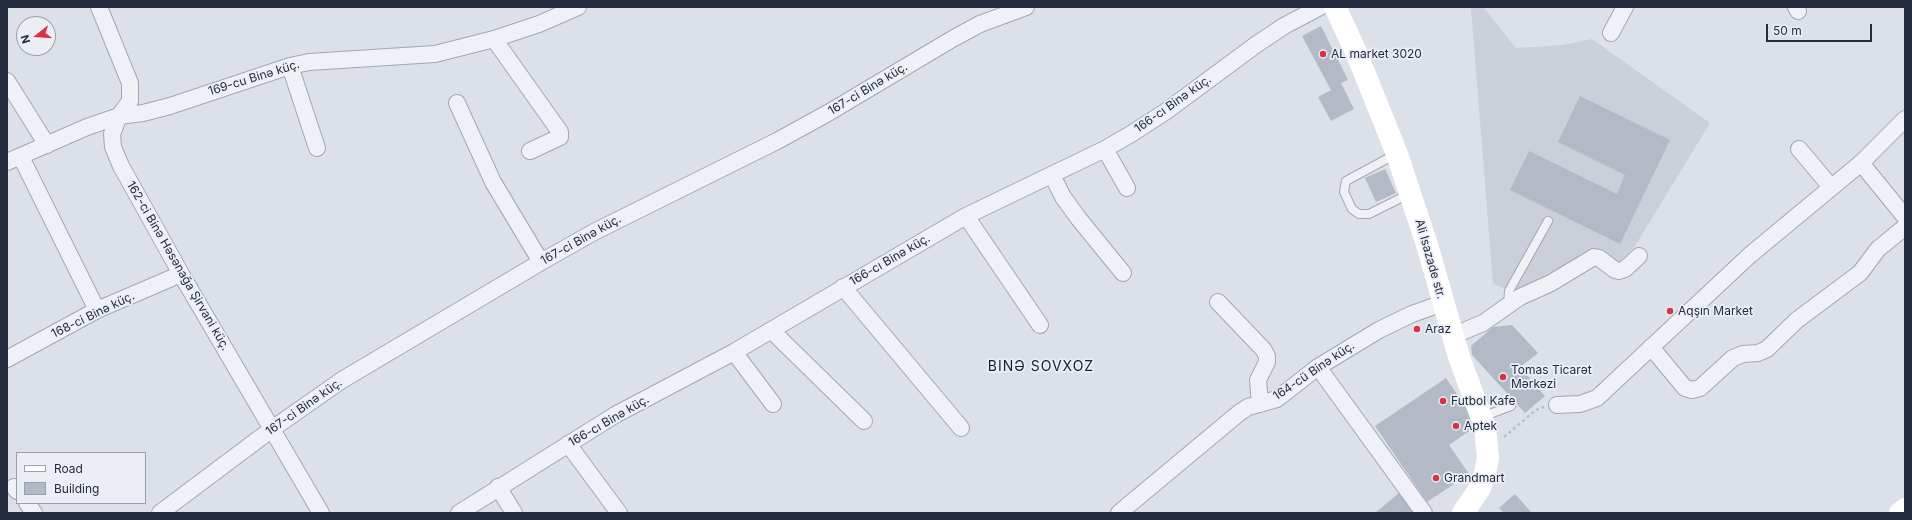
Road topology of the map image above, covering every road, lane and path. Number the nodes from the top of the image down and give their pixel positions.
1 (1026, 7) edge
2 (1320, 7) edge
3 (1334, 7) edge
4 (1625, 7) edge
5 (103, 9) edge
6 (567, 9) edge
7 (1611, 33) dead end
8 (494, 39) junction
9 (290, 66) junction
10 (7, 81) edge
11 (457, 103) dead end
12 (119, 116) junction
13 (1905, 119) edge
14 (47, 145) junction
15 (317, 148) dead end
16 (1105, 149) junction
17 (1799, 149) dead end
18 (530, 151) dead end
19 (1397, 154) junction
20 (14, 160) edge
21 (1861, 162) junction
22 (1052, 175) junction
23 (1832, 187) junction
24 (1126, 188) dead end
25 (1411, 193) junction
26 (966, 216) junction
27 (1905, 217) edge
28 (1548, 221) dead end
29 (1905, 227) edge
30 (1639, 256) dead end
31 (540, 262) junction
32 (1123, 273) dead end
33 (181, 274) junction
34 (843, 287) junction
35 (1218, 302) dead end
36 (1443, 303) junction
37 (1508, 306) junction
38 (97, 310) junction
39 (1040, 325) dead end
40 (772, 330) junction
41 (1452, 336) junction
42 (1651, 347) junction
43 (734, 352) junction
44 (7, 359) edge
45 (1318, 367) junction
46 (773, 404) dead end
47 (1260, 404) junction
48 (1557, 405) joint
49 (1510, 406) dead end
50 (1482, 417) junction
51 (864, 421) dead end
52 (961, 428) dead end
53 (272, 429) junction
54 (568, 444) junction
55 (1488, 450) junction
56 (498, 488) junction
57 (27, 504) edge
58 (1905, 509) edge
59 (34, 513) edge
60 (160, 513) edge
61 (321, 513) edge
62 (459, 513) edge
63 (514, 513) edge
64 (619, 513) edge
65 (1119, 513) edge
66 (1424, 513) edge
67 (1463, 513) edge
68 (1900, 513) edge

1 - 31 street, 167-ci Binə küç.
2 - 16 street, 166-cı Binə küç.
3 - 19 street, Ali Isazade str.
4 - 7 street
5 - 12 street, 162-ci Binə Həsənağa Şirvani küç.
6 - 8 street, 169-cu Binə küç.
8 - 9 street, 169-cu Binə küç.
8 - 18 street
9 - 12 street, 169-cu Binə küç.
9 - 15 street
10 - 14 street
11 - 31 street
12 - 14 street, 169-cu Binə küç.
12 - 33 street, 162-ci Binə Həsənağa Şirvani küç.
13 - 21 street
14 - 20 street, 169-cu Binə küç.
16 - 22 street, 166-cı Binə küç.
16 - 24 street
17 - 23 street
19 - 25 street, Ali Isazade str.
19 - 25 lane
20 - 38 street
21 - 23 street
21 - 27 street
22 - 26 street, 166-cı Binə küç.
22 - 32 street
23 - 42 street
25 - 36 street, Ali Isazade str.
26 - 34 street, 166-cı Binə küç.
26 - 39 street
28 - 37 lane
29 - 42 street
30 - 37 street
31 - 53 street, 167-ci Binə küç.
33 - 38 street, 168-ci Binə küç.
33 - 53 street, 162-ci Binə Həsənağa Şirvani küç.
34 - 40 street, 166-cı Binə küç.
34 - 52 street
35 - 47 street
36 - 41 street, Ali Isazade str.
36 - 45 street, 164-cü Binə küç.
37 - 41 street
38 - 44 street, 168-ci Binə küç.
40 - 43 street, 166-cı Binə küç.
40 - 51 street
41 - 50 street, Ali Isazade str.
42 - 48 street
43 - 46 street
43 - 54 street, 166-cı Binə küç.
45 - 47 street, 164-cü Binə küç.
45 - 66 street
47 - 65 street, 164-cü Binə küç.
48 - 55 path
49 - 50 lane
50 - 55 street, Ali Isazade str.
53 - 60 street, 167-ci Binə küç.
53 - 61 street, 162-ci Binə Həsənağa Şirvani küç.
54 - 56 street, 166-cı Binə küç.
54 - 64 street
55 - 67 street, Ali Isazade str.
56 - 62 street, 166-cı Binə küç.
56 - 63 street
57 - 59 street
58 - 68 street

